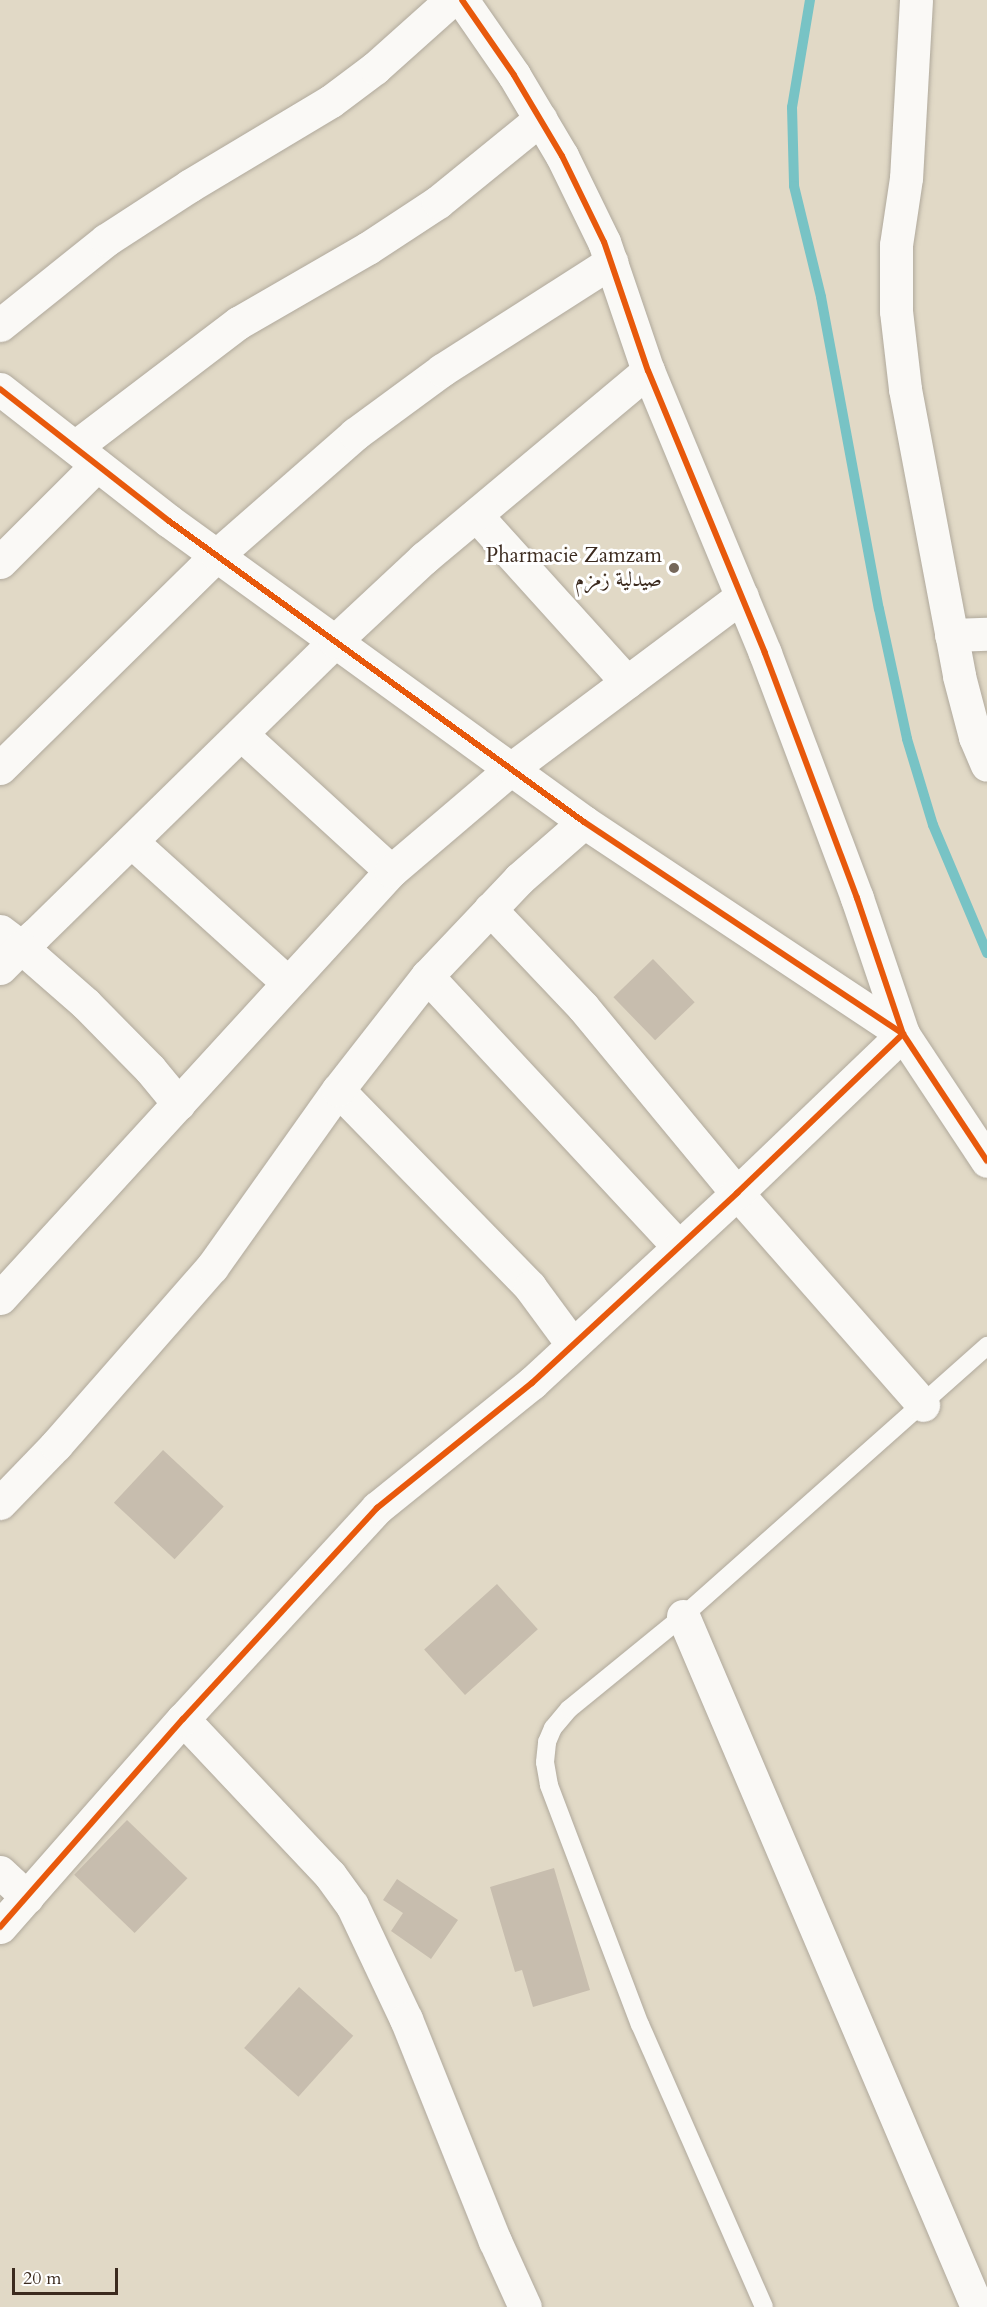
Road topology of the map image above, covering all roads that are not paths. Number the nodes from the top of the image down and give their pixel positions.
1 (451, 0) edge
2 (462, 0) edge
3 (916, 0) edge
4 (540, 119) junction
5 (611, 262) junction
6 (0, 325) edge
7 (648, 371) junction
8 (0, 389) edge
9 (86, 456) junction
10 (476, 515) junction
11 (217, 555) junction
12 (0, 562) edge
13 (742, 596) junction
14 (987, 634) edge
15 (951, 635) junction
16 (336, 641) junction
17 (627, 682) junction
18 (241, 734) junction
19 (987, 765) edge
20 (0, 768) edge
21 (512, 768) junction
22 (584, 822) junction
23 (132, 842) junction
24 (391, 871) junction
25 (490, 909) junction
26 (7, 949) edge
27 (427, 976) junction
28 (288, 983) junction
29 (903, 1034) junction
30 (338, 1090) junction
31 (179, 1104) junction
32 (987, 1161) edge
33 (737, 1193) junction
34 (678, 1246) junction
35 (2, 1292) edge
36 (572, 1344) junction
37 (987, 1346) edge
38 (923, 1405) junction
39 (0, 1503) edge
40 (683, 1616) junction
41 (183, 1719) junction
42 (0, 1872) edge
43 (27, 1897) junction
44 (0, 1927) edge
45 (970, 2305) edge
46 (525, 2307) edge
47 (764, 2307) edge

1 - 6 street
2 - 4 street
3 - 15 street
4 - 5 street
4 - 9 street
5 - 7 street
5 - 11 street
7 - 10 street
7 - 13 street
8 - 9 street
9 - 11 street
9 - 12 street
10 - 16 street
10 - 17 street
11 - 16 street
11 - 20 street
13 - 17 street
13 - 29 street
14 - 15 street
15 - 19 street
16 - 18 street
16 - 21 street
17 - 21 street
18 - 23 street
18 - 24 street
21 - 22 street
21 - 24 street
22 - 25 street
22 - 29 street
23 - 26 street
23 - 28 street
24 - 28 street
25 - 27 street
25 - 33 street
26 - 31 street
27 - 30 street
27 - 34 street
28 - 31 street
29 - 32 street
29 - 33 street
30 - 36 street
30 - 39 street
31 - 35 street
33 - 34 street
33 - 38 street
34 - 36 street
36 - 41 street
37 - 38 lane
38 - 40 lane
40 - 45 street
40 - 47 lane
41 - 43 street
41 - 46 street
42 - 43 street
43 - 44 street

